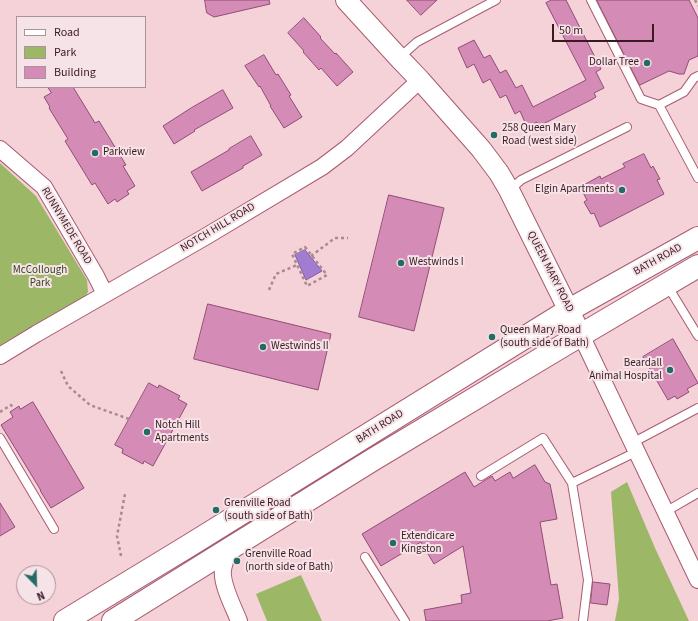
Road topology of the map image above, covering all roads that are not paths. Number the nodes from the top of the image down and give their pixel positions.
1 (346, 0) edge
2 (496, 0) edge
3 (591, 0) edge
4 (399, 58) junction
5 (698, 76) edge
6 (420, 80) junction
7 (659, 105) junction
8 (627, 127) dead end
9 (0, 149) edge
10 (698, 178) edge
11 (509, 190) junction
12 (698, 238) edge
13 (698, 266) edge
14 (666, 284) junction
15 (105, 294) junction
16 (569, 310) junction
17 (581, 335) junction
18 (698, 336) edge
19 (0, 356) edge
20 (698, 408) edge
21 (0, 438) edge
22 (634, 447) junction
23 (481, 476) dead end
24 (572, 483) junction
25 (698, 493) edge
26 (665, 512) junction
27 (54, 529) dead end
28 (229, 549) junction
29 (365, 557) dead end
30 (696, 572) edge
31 (183, 578) junction
32 (225, 587) junction
33 (65, 621) edge
34 (113, 621) edge
35 (239, 621) edge
36 (405, 621) edge
37 (583, 621) edge

1 - 4 street, QUEEN MARY ROAD
2 - 4 lane
3 - 7 lane
4 - 6 street, QUEEN MARY ROAD
5 - 7 lane
6 - 11 street, QUEEN MARY ROAD
6 - 15 street, NOTCH HILL ROAD
7 - 10 lane
8 - 11 lane
9 - 15 street, RUNNYMEDE ROAD
11 - 16 street, QUEEN MARY ROAD
12 - 16 main road, BATH ROAD
13 - 14 main road
14 - 17 main road
14 - 18 lane
15 - 19 street, NOTCH HILL ROAD
16 - 17 street, QUEEN MARY ROAD
16 - 33 main road, BATH ROAD
17 - 22 street, QUEEN MARY ROAD
17 - 28 main road
20 - 22 lane
21 - 27 lane
22 - 24 lane
22 - 26 street, QUEEN MARY ROAD
23 - 24 lane
24 - 37 lane
25 - 26 lane
26 - 30 street, QUEEN MARY ROAD
28 - 31 main road
28 - 32 street
29 - 36 lane
31 - 32 street
31 - 34 main road
32 - 35 street

